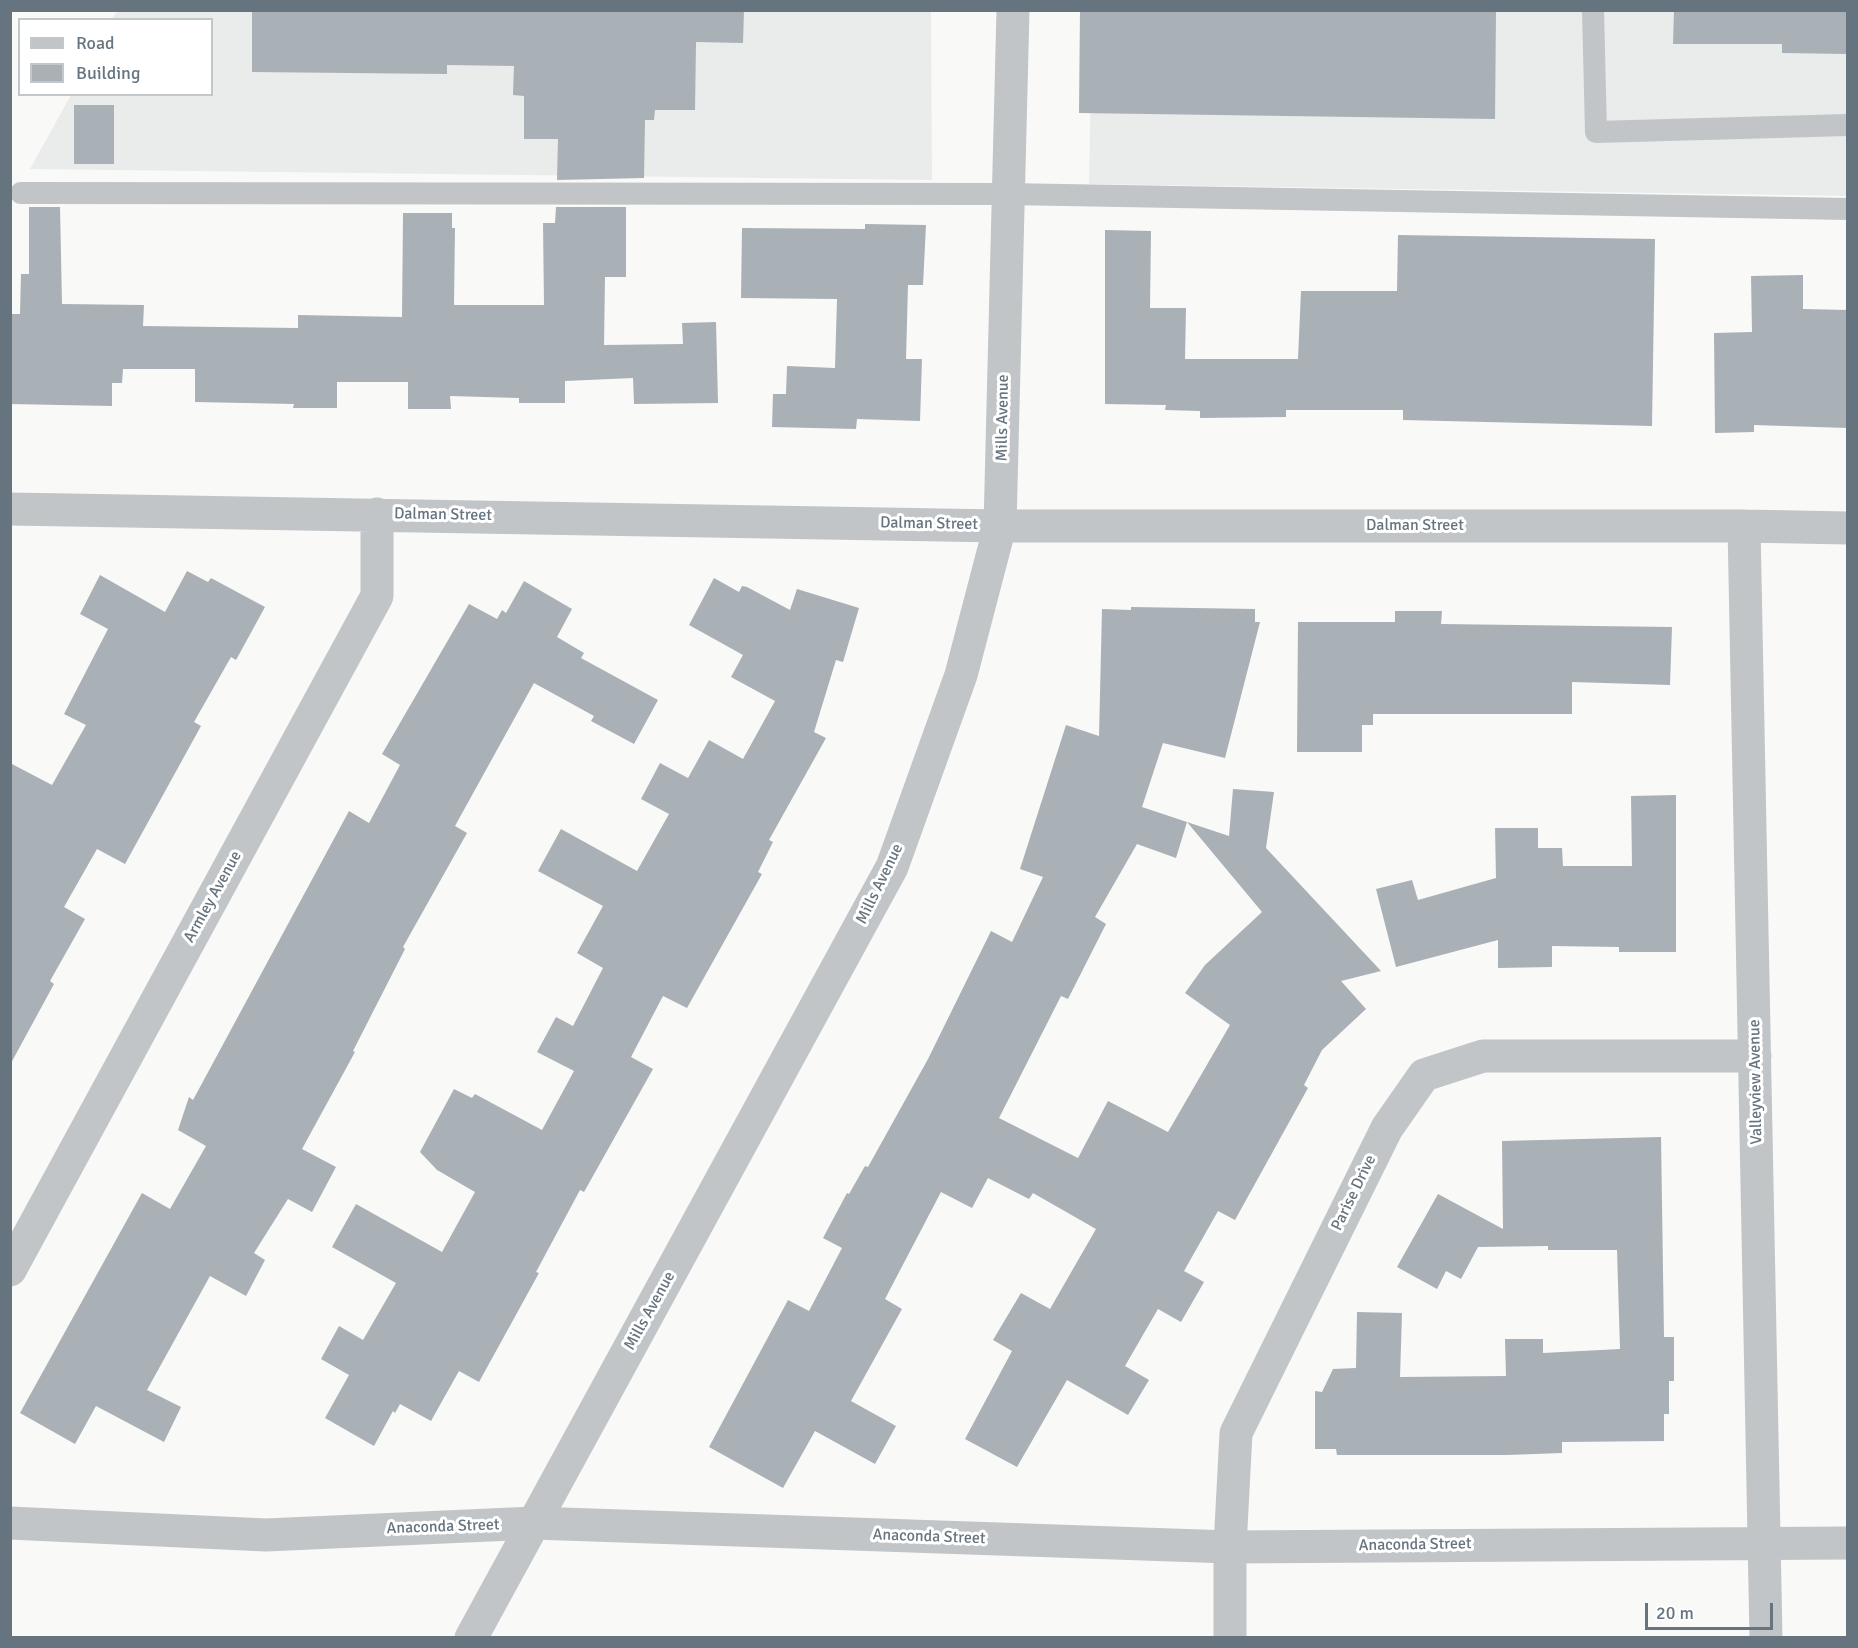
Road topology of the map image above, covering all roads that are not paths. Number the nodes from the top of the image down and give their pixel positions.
1 (1013, 10) edge
2 (1593, 10) edge
3 (1848, 125) edge
4 (21, 193) dead end
5 (1008, 194) junction
6 (1848, 209) edge
7 (10, 508) edge
8 (377, 514) junction
9 (1000, 526) junction
10 (1744, 526) junction
11 (1848, 528) edge
12 (1755, 1056) junction
13 (10, 1270) edge
14 (10, 1523) edge
15 (534, 1523) junction
16 (1764, 1542) junction
17 (1848, 1543) edge
18 (1230, 1547) junction
19 (471, 1638) edge
20 (1230, 1638) edge
21 (1766, 1638) edge

1 - 5 street, Mills Avenue
2 - 3 lane
4 - 5 lane
5 - 6 lane
5 - 9 street, Mills Avenue
7 - 8 street, Dalman Street
8 - 9 street, Dalman Street
8 - 13 street, Armley Avenue
9 - 10 street, Dalman Street
9 - 15 street, Mills Avenue
10 - 11 street, Dalman Street
10 - 12 street, Valleyview Avenue
12 - 16 street, Valleyview Avenue
12 - 18 street, Parise Drive
14 - 15 street, Anaconda Street
15 - 18 street, Anaconda Street
15 - 19 street, Mills Avenue
16 - 17 street, Anaconda Street
16 - 18 street, Anaconda Street
16 - 21 street, Valleyview Avenue
18 - 20 street, Parise Drive

